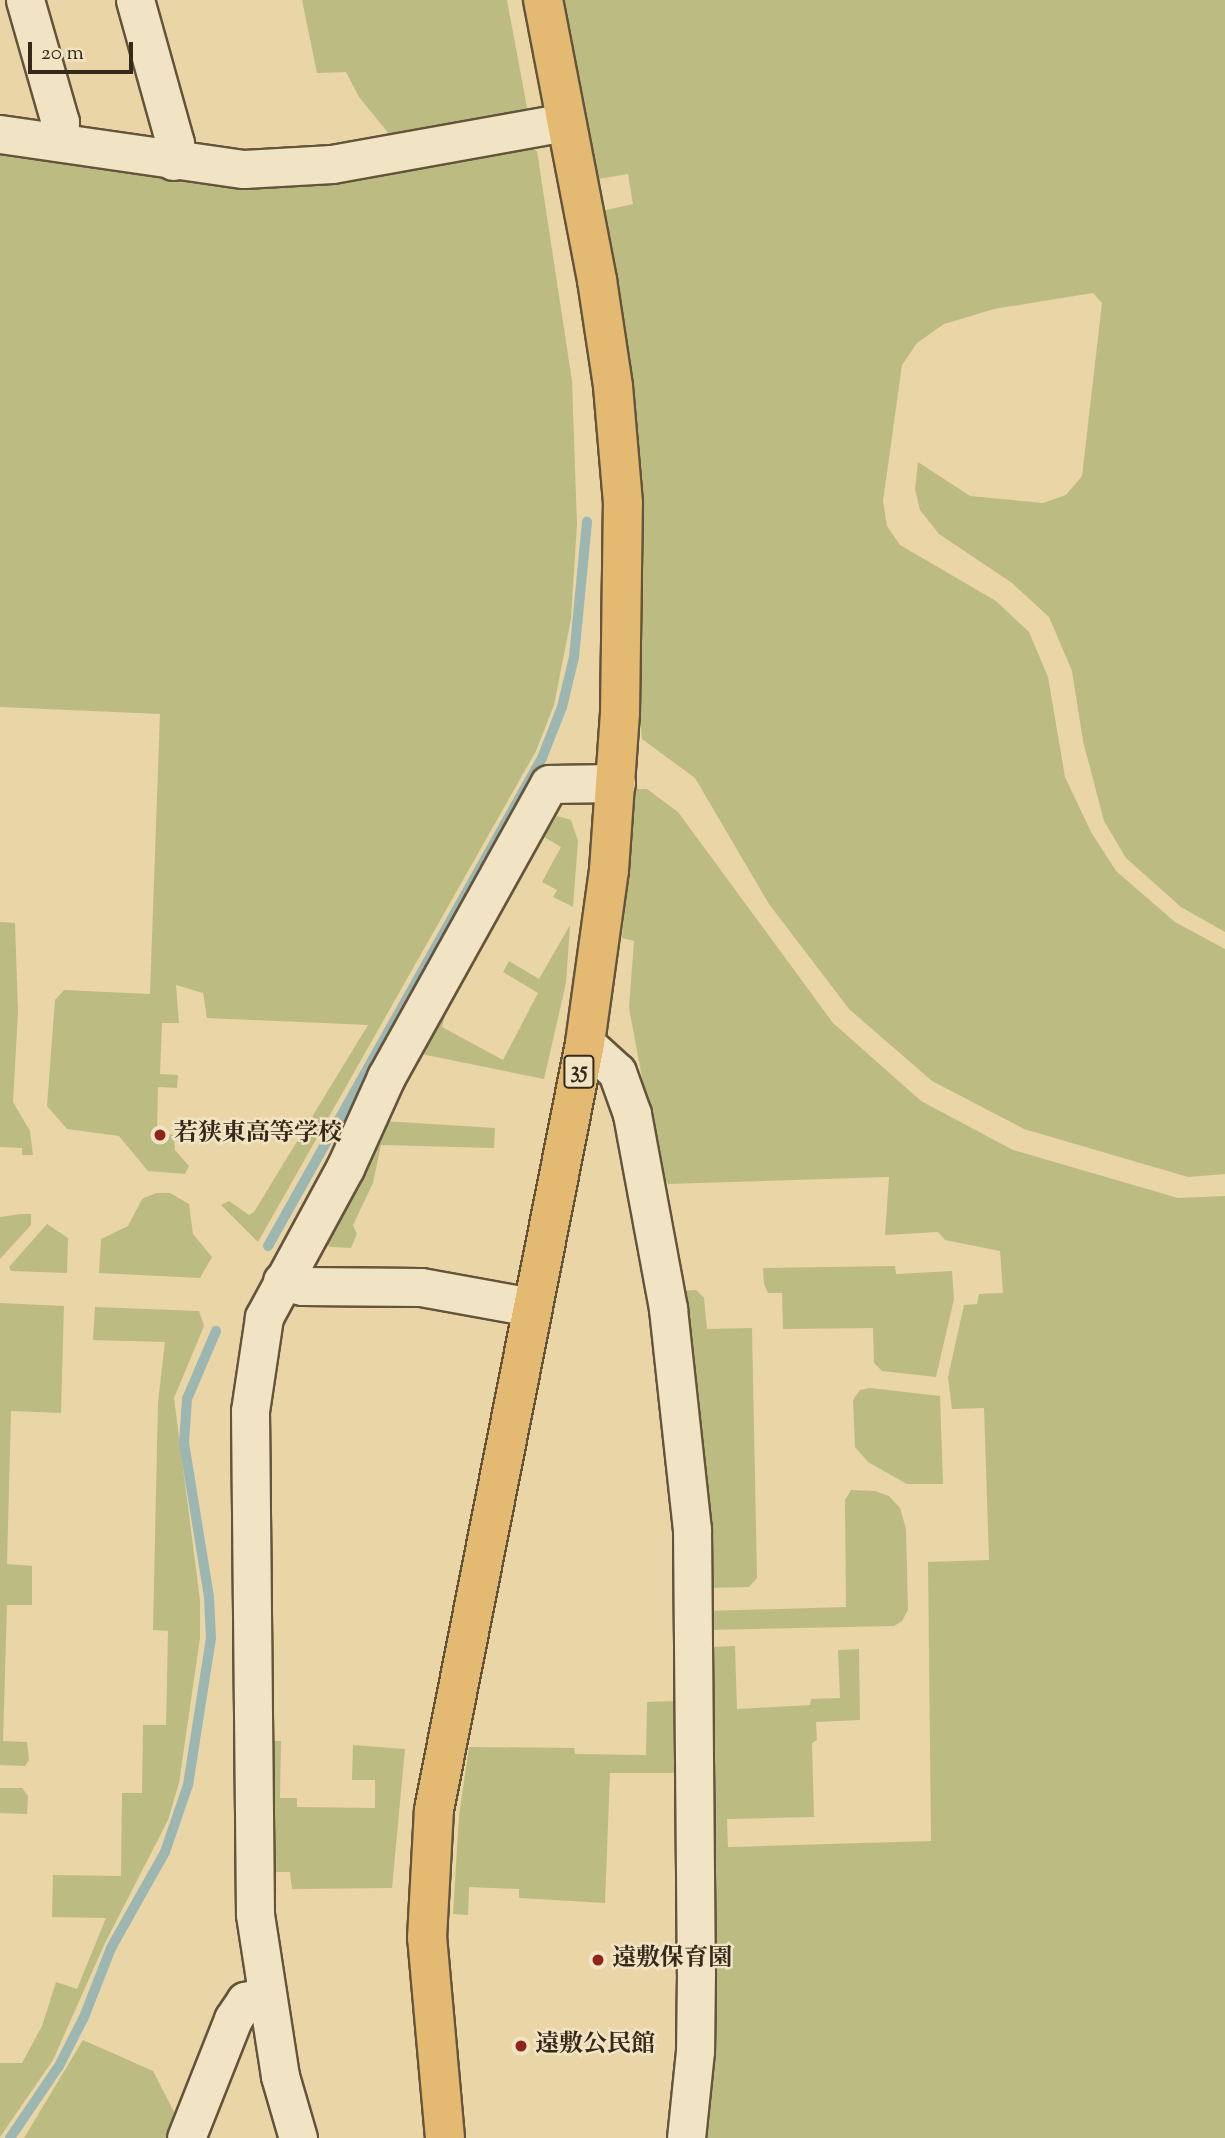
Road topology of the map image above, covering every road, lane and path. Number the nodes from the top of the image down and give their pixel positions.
1 (25, 0) edge
2 (135, 0) edge
3 (543, 0) edge
4 (566, 122) junction
5 (0, 134) edge
6 (58, 142) junction
7 (173, 161) junction
8 (616, 783) junction
9 (585, 1043) junction
10 (282, 1281) junction
11 (531, 1307) junction
12 (266, 1996) junction
13 (186, 2138) edge
14 (298, 2138) edge
15 (445, 2138) edge
16 (685, 2138) edge

1 - 6 street
2 - 7 street
3 - 4 main road, 35
4 - 7 street
4 - 8 main road, 35
5 - 6 street
6 - 7 street
8 - 9 main road, 35
8 - 10 street
9 - 11 main road, 35
9 - 16 street
10 - 11 street
10 - 12 street
11 - 15 main road, 35
12 - 13 street
12 - 14 street

